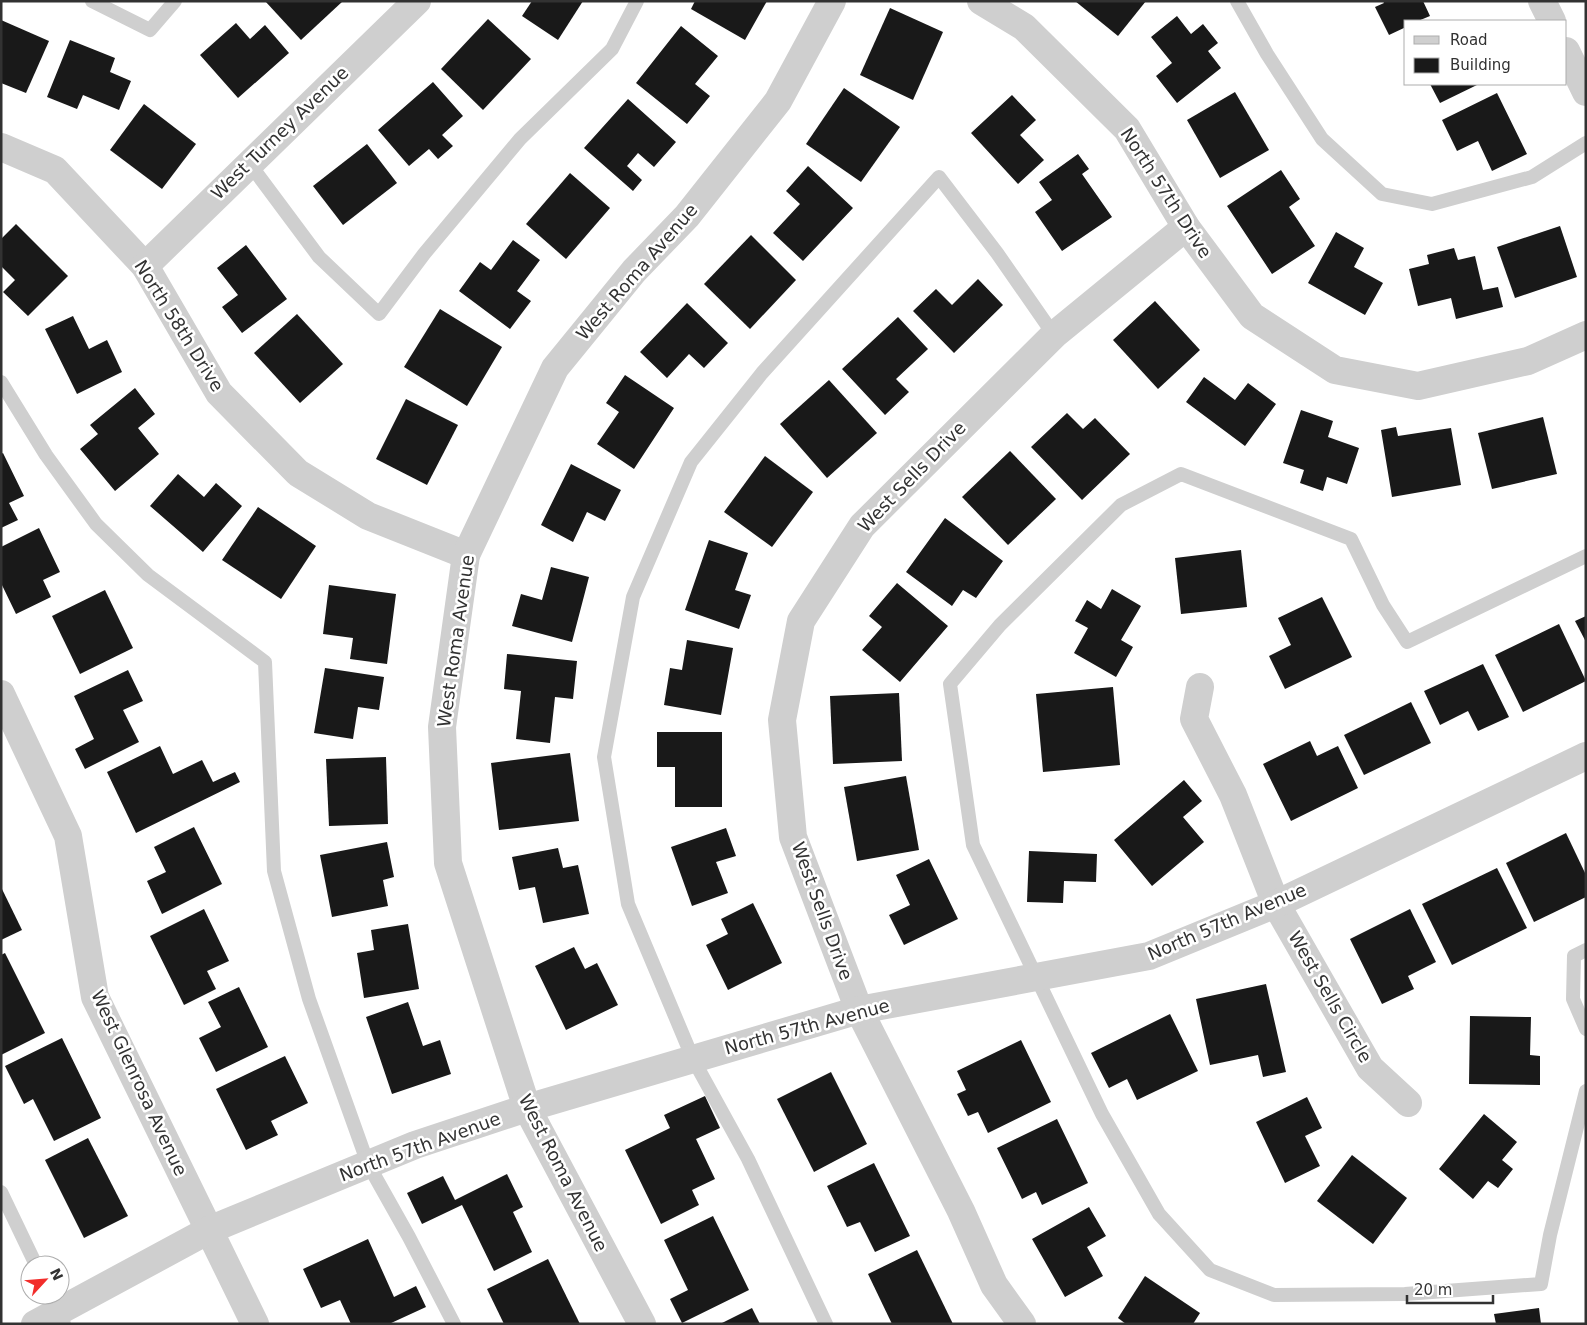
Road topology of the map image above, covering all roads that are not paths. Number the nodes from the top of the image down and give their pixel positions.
1 (92, 1) edge
2 (175, 1) edge
3 (417, 1) edge
4 (637, 1) edge
5 (832, 1) edge
6 (981, 1) edge
7 (1237, 1) edge
8 (1542, 1) edge
9 (1552, 20) edge
10 (1567, 52) edge
11 (1586, 92) edge
12 (1586, 143) edge
13 (1, 147) edge
14 (249, 163) junction
15 (1186, 227) junction
16 (145, 266) junction
17 (1054, 335) junction
18 (1586, 336) edge
19 (1, 382) edge
20 (466, 556) junction
21 (1586, 556) edge
22 (1200, 687) dead end
23 (1, 694) edge
24 (1586, 756) edge
25 (1276, 904) junction
26 (1586, 950) edge
27 (1036, 977) junction
28 (859, 1010) junction
29 (1586, 1029) edge
30 (694, 1059) junction
31 (1586, 1091) edge
32 (1408, 1103) dead end
33 (527, 1108) junction
34 (368, 1164) junction
35 (1, 1192) edge
36 (209, 1230) junction
37 (31, 1255) edge
38 (58, 1310) edge
39 (34, 1324) edge
40 (255, 1324) edge
41 (454, 1324) edge
42 (642, 1324) edge
43 (826, 1324) edge
44 (1022, 1324) edge

1 - 2 lane
3 - 14 street, West Turney Avenue
4 - 14 lane
5 - 20 street, West Roma Avenue
6 - 15 street, North 57th Drive
7 - 12 lane
8 - 9 street
10 - 11 street
13 - 16 street, North 58th Drive
14 - 16 street, West Turney Avenue
15 - 17 street, West Sells Drive
15 - 18 street, North 57th Drive
16 - 20 street, North 58th Drive
17 - 28 street, West Sells Drive
17 - 30 lane
19 - 34 lane
20 - 33 street, West Roma Avenue
21 - 27 lane
22 - 25 street, West Sells Circle
23 - 36 street, West Glenrosa Avenue
24 - 25 street, North 57th Avenue
25 - 27 street, North 57th Avenue
25 - 32 street, West Sells Circle
26 - 29 lane
27 - 28 street, North 57th Avenue
27 - 31 lane
28 - 30 street, North 57th Avenue
28 - 44 street, West Sells Drive
30 - 33 street, North 57th Avenue
30 - 43 lane
33 - 34 street, North 57th Avenue
33 - 42 street, West Roma Avenue
34 - 36 street, North 57th Avenue
34 - 41 lane
35 - 37 lane
36 - 38 street, North 57th Avenue
36 - 40 street, West Glenrosa Avenue
38 - 39 street, North 57th Avenue

